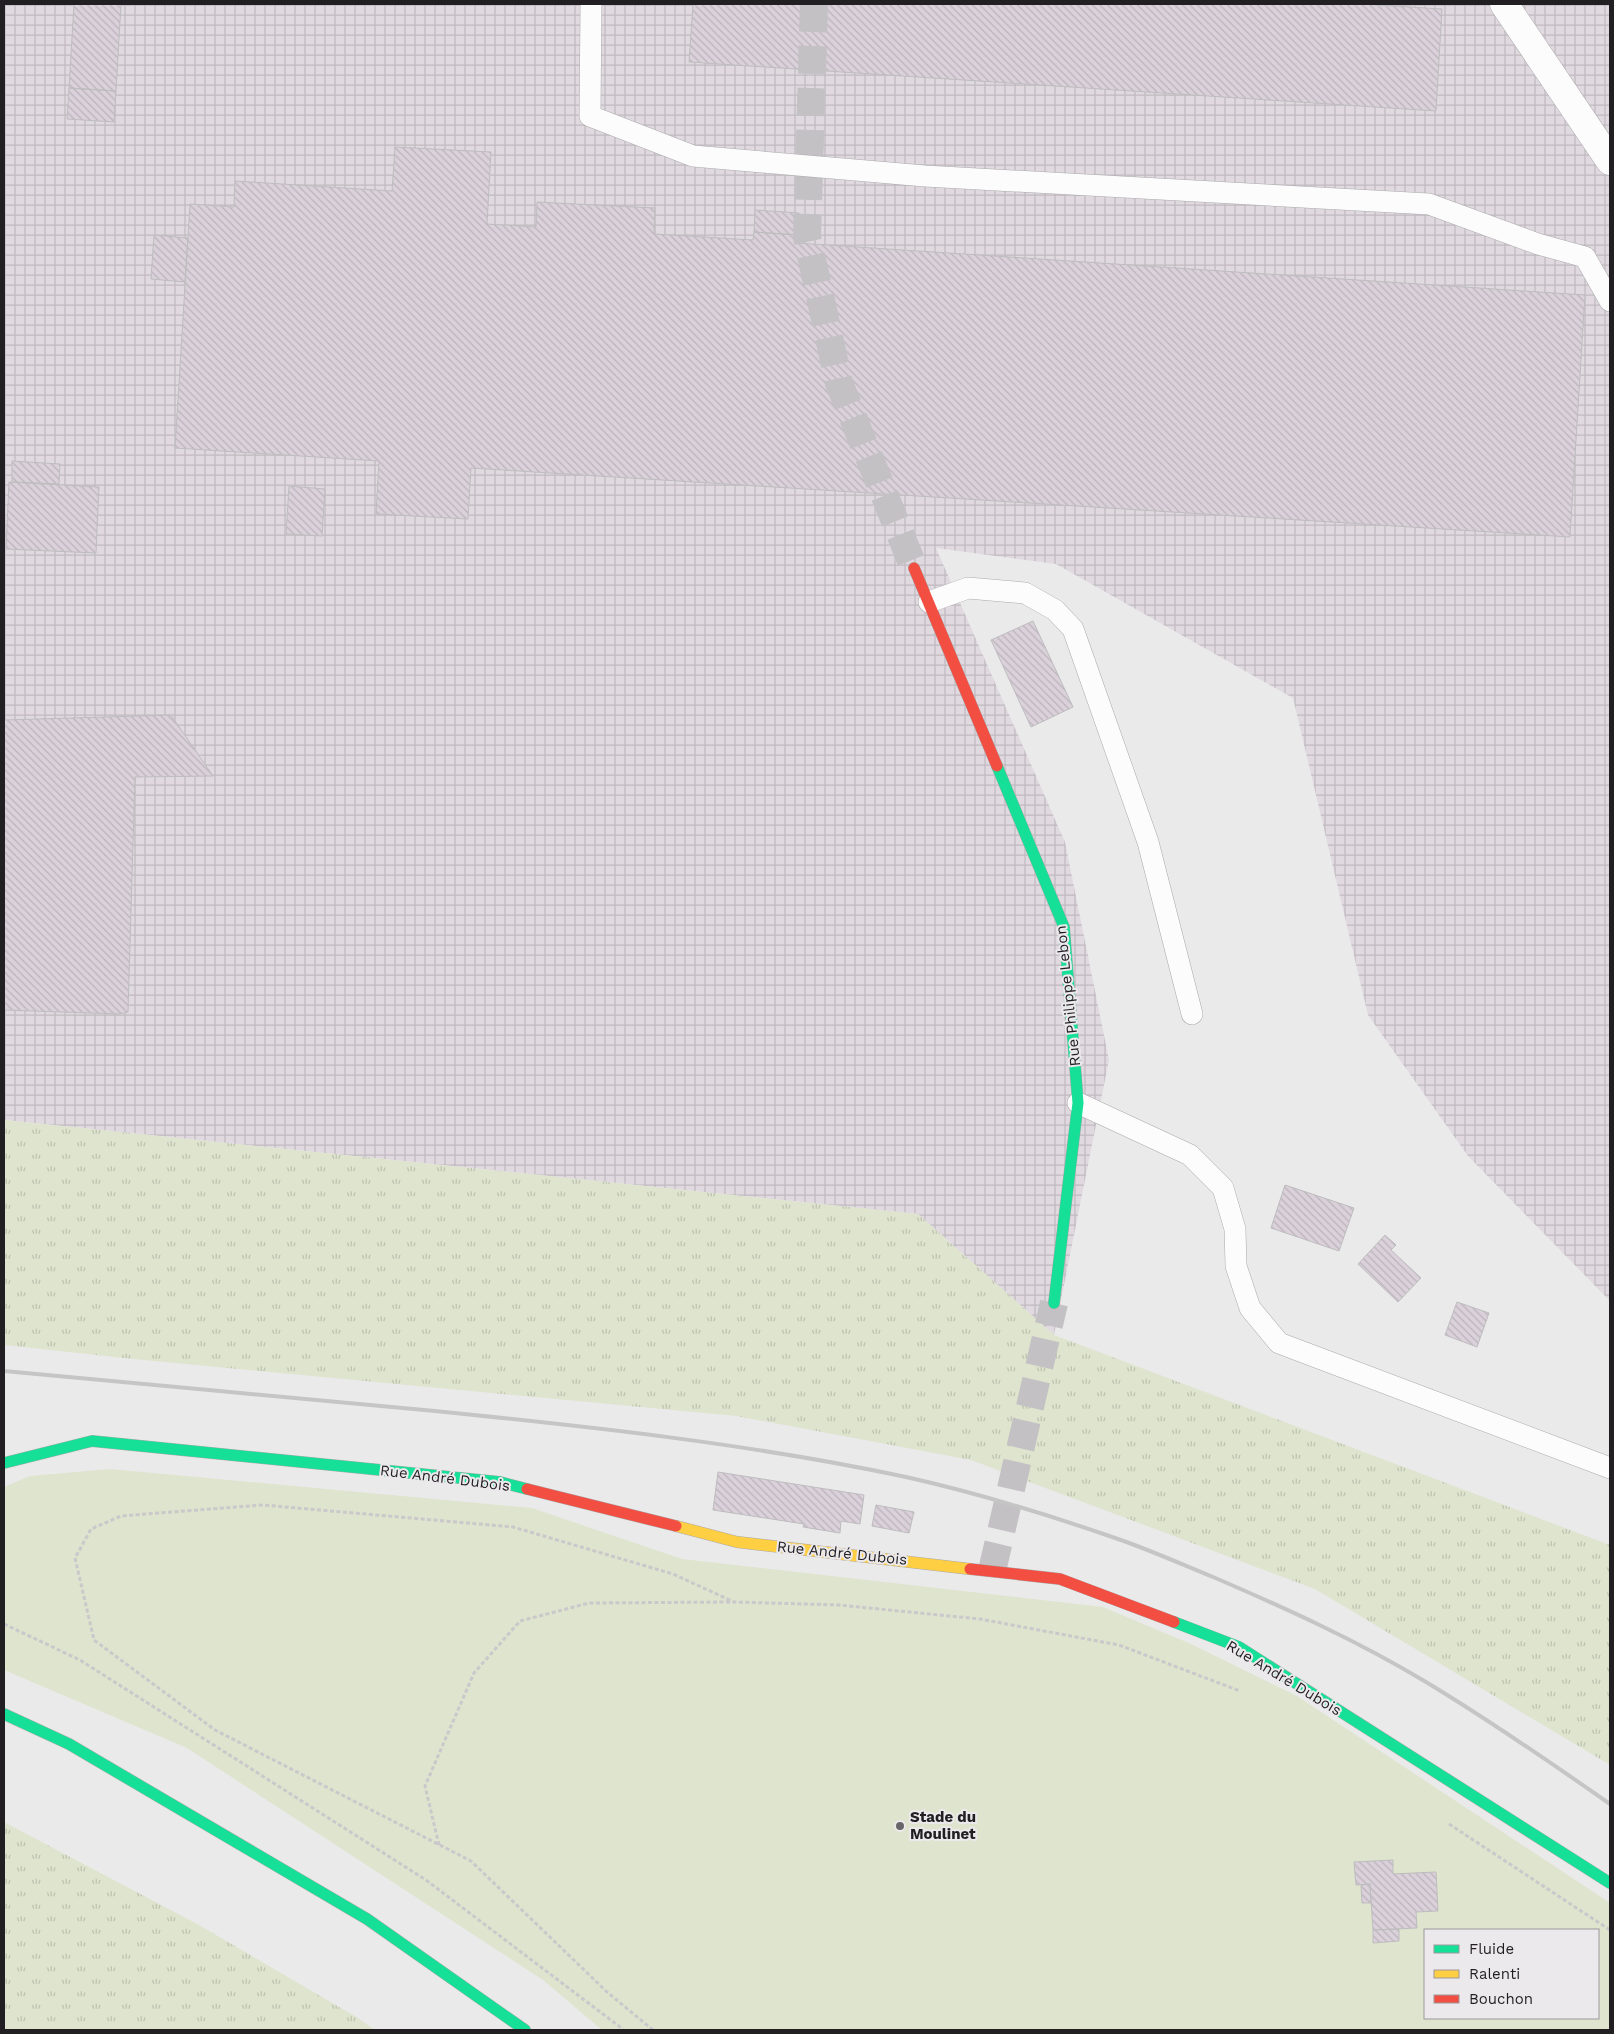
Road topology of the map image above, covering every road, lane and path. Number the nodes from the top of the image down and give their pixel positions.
1 (591, 4) edge
2 (1504, 4) edge
3 (1610, 161) edge
4 (1610, 301) edge
5 (914, 568) tunnel mouth
6 (929, 602) junction
7 (1192, 1014) dead end
8 (1078, 1103) junction
9 (1054, 1303) tunnel mouth
10 (4, 1463) edge
11 (1610, 1468) edge
12 (734, 1602) junction
13 (4, 1624) edge
14 (1248, 1694) dead end
15 (4, 1714) edge
16 (1443, 1820) dead end
17 (439, 1845) junction
18 (1610, 1883) edge
19 (1610, 1930) edge
20 (525, 2030) edge
21 (624, 2030) edge
22 (653, 2030) edge

1 - 4 lane
2 - 3 street
5 - 6 street, Rue Philippe Lebon
6 - 7 lane
6 - 8 street, Rue Philippe Lebon
8 - 9 street, Rue Philippe Lebon
8 - 11 lane
10 - 18 street, Rue André Dubois
12 - 14 path
12 - 17 path
12 - 17 path
13 - 21 path
15 - 20 street
16 - 19 path
17 - 22 path

